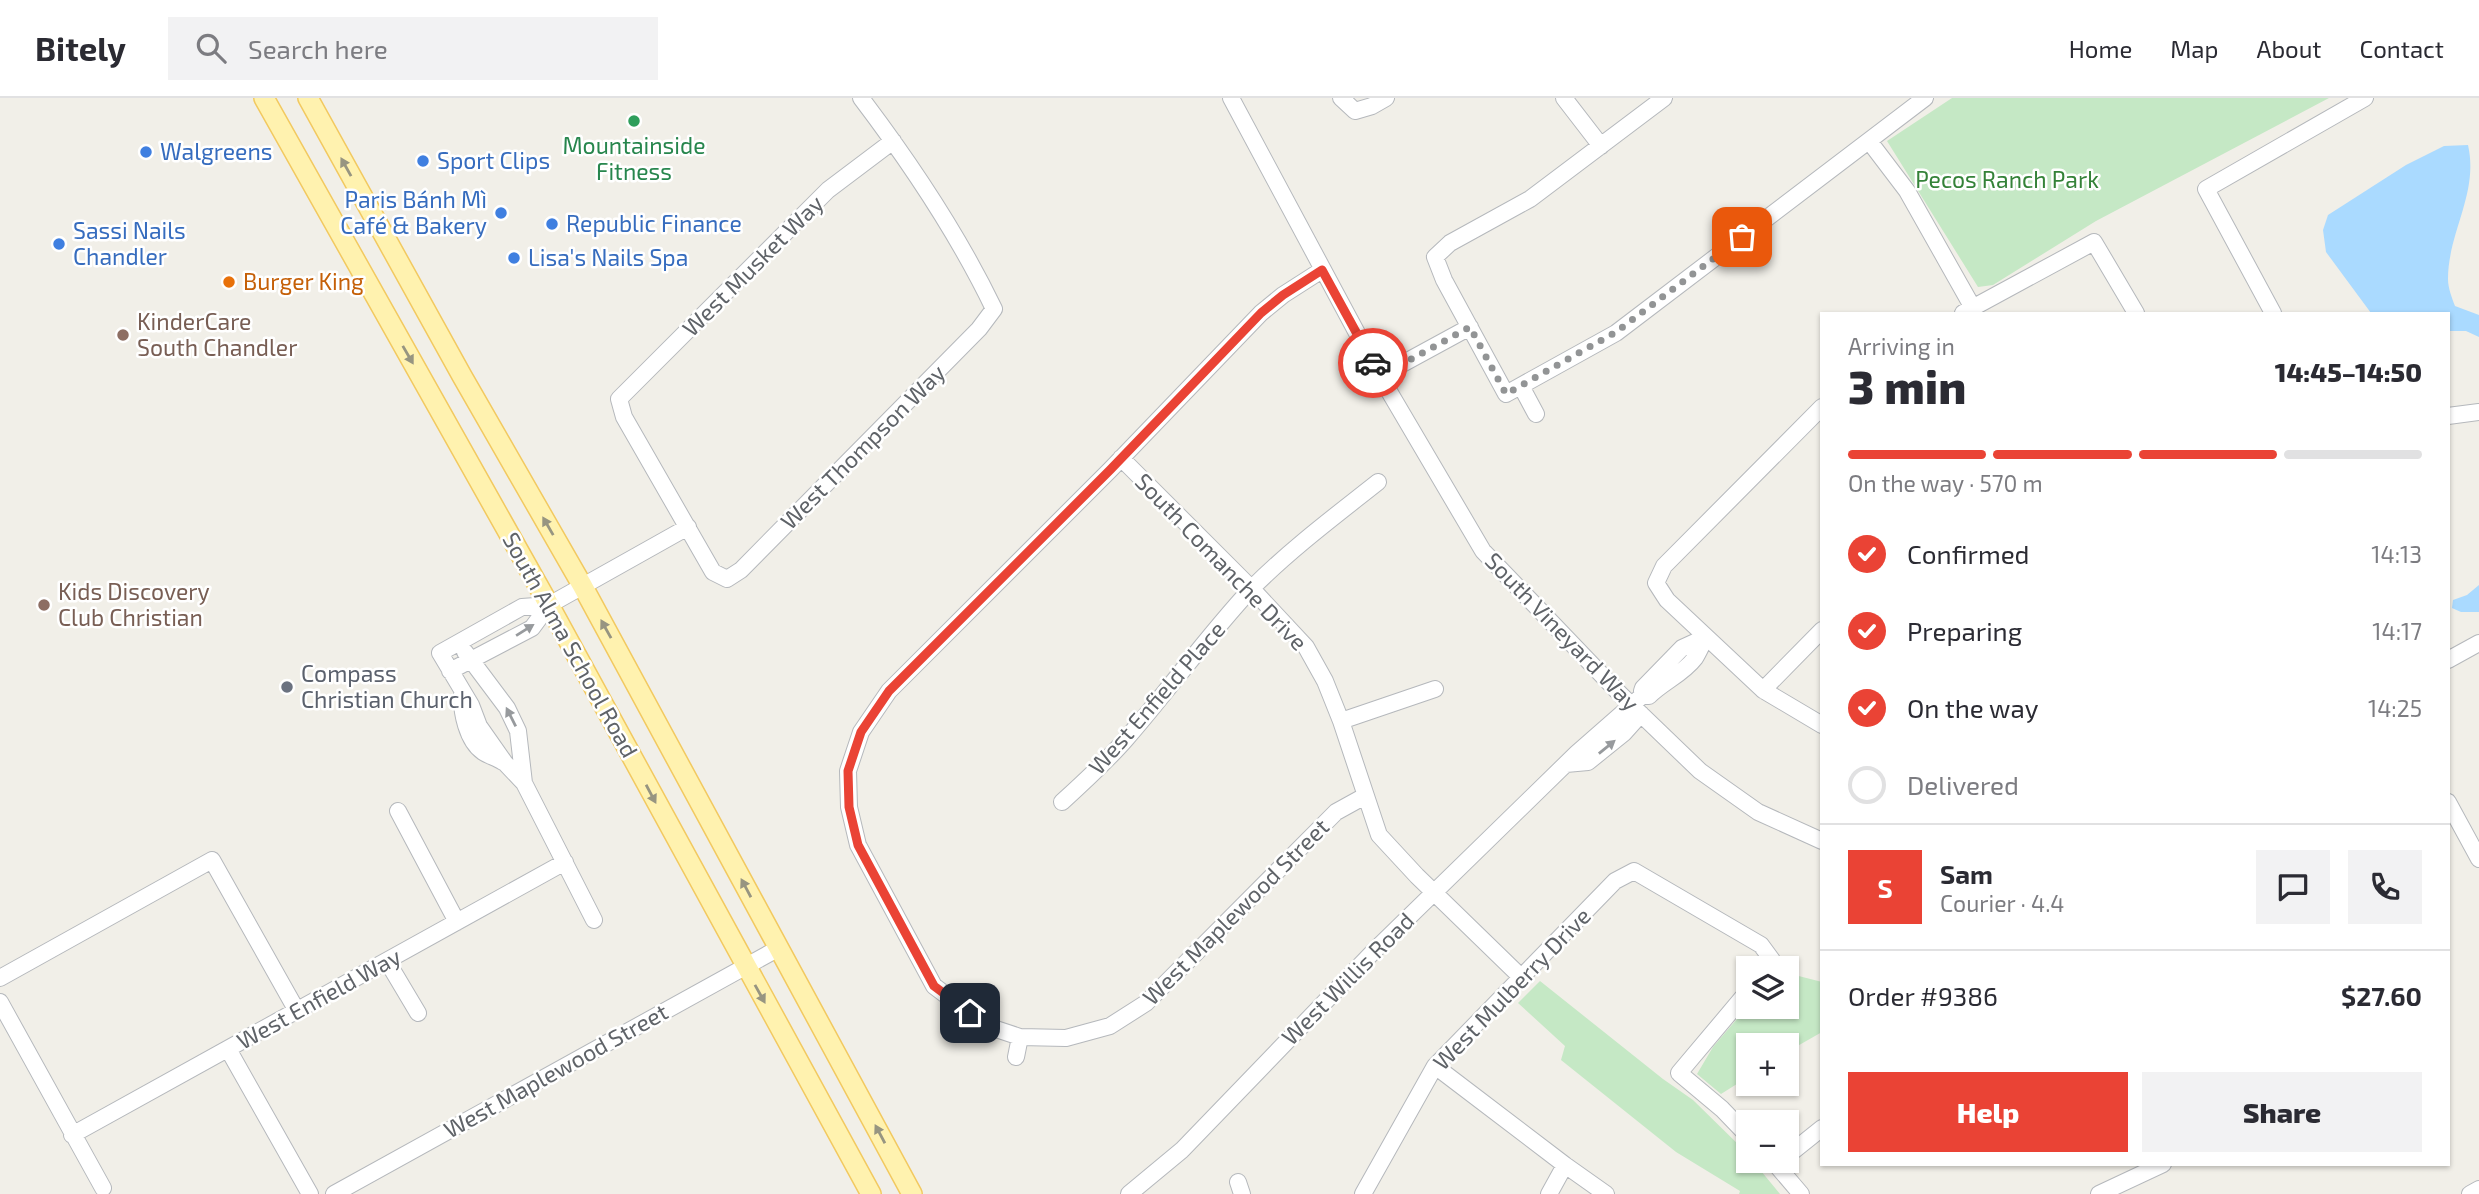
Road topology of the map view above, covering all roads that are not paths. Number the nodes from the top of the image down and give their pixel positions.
1 (264, 98) edge
2 (308, 98) edge
3 (861, 98) edge
4 (1231, 98) edge
5 (1341, 98) edge
6 (1386, 98) edge
7 (1564, 98) edge
8 (1664, 98) edge
9 (1925, 98) edge
10 (2365, 98) edge
11 (893, 141) junction
12 (1869, 141) junction
13 (1601, 146) junction
14 (1322, 270) junction
15 (1968, 311) edge
16 (2135, 312) edge
17 (2272, 312) edge
18 (1470, 327) junction
19 (1380, 376) junction
20 (1513, 390) junction
21 (1820, 409) edge
22 (2479, 411) edge
23 (1536, 414) dead end
24 (2450, 416) edge
25 (1121, 458) junction
26 (1378, 482) dead end
27 (688, 527) junction
28 (582, 585) junction
29 (1252, 589) junction
30 (549, 605) junction
31 (1820, 632) edge
32 (1706, 637) junction
33 (458, 642) junction
34 (2479, 643) edge
35 (470, 659) junction
36 (2450, 659) edge
37 (450, 671) junction
38 (1435, 689) dead end
39 (1763, 690) junction
40 (1638, 705) junction
41 (1341, 721) junction
42 (1820, 724) edge
43 (524, 783) junction
44 (1365, 796) junction
45 (1062, 802) dead end
46 (398, 811) dead end
47 (2450, 811) edge
48 (1820, 840) edge
49 (2479, 859) edge
50 (565, 862) junction
51 (1434, 892) junction
52 (594, 920) dead end
53 (457, 922) junction
54 (779, 948) junction
55 (1766, 956) edge
56 (387, 961) junction
57 (745, 967) junction
58 (1521, 977) junction
59 (0, 978) edge
60 (0, 1002) edge
61 (1736, 1005) edge
62 (297, 1011) junction
63 (418, 1013) dead end
64 (1020, 1037) junction
65 (228, 1049) junction
66 (1016, 1057) dead end
67 (1435, 1066) junction
68 (1736, 1123) edge
69 (1820, 1129) edge
70 (72, 1135) junction
71 (1799, 1145) edge
72 (1564, 1165) junction
73 (2159, 1166) edge
74 (1787, 1173) edge
75 (103, 1188) dead end
76 (2479, 1189) edge
77 (310, 1194) edge
78 (334, 1194) edge
79 (871, 1194) edge
80 (912, 1194) edge
81 (1129, 1194) edge
82 (1363, 1194) edge
83 (1549, 1194) edge
84 (1606, 1194) edge
85 (1801, 1194) edge
86 (2099, 1194) edge
87 (2470, 1194) edge

1 -> 30 main road, South Alma School Road
28 -> 2 main road, South Alma School Road
3 - 11 street
4 - 14 street, South Vineyard Way
5 - 6 street
7 - 13 street
8 - 13 street
9 - 12 street
10 - 17 street
11 - 27 street, West Musket Way
11 - 27 street, West Thompson Way
12 - 15 street
12 - 20 street
13 - 18 street
14 - 19 street, South Vineyard Way
14 - 25 street
15 - 16 street
18 - 19 street
18 - 20 street
19 - 40 street, South Vineyard Way
20 - 23 street
21 - 32 street
22 - 24 street
25 - 29 street, South Comanche Drive
25 - 64 street, West Maplewood Street
26 - 29 street, West Enfield Place
27 - 28 street
28 - 30 street
54 -> 28 main road, South Alma School Road
29 - 41 street, South Comanche Drive
29 - 45 street, West Enfield Place
30 - 33 street
35 -> 30 street
30 -> 57 main road, South Alma School Road
31 - 39 street
32 - 39 street
32 - 40 street, West Willis Road
33 - 35 street
33 - 37 street
34 - 36 street
35 - 37 street
43 -> 35 street
37 - 43 street
38 - 41 street
39 - 42 street
40 - 48 street, South Vineyard Way
40 - 51 street, West Willis Road
41 - 44 street, South Comanche Drive
43 - 50 street
44 - 51 street, South Comanche Drive
44 - 64 street, West Maplewood Street
46 - 53 street
47 - 49 street
50 - 52 street
50 - 53 street, West Enfield Way
51 - 58 street, South Comanche Drive
51 - 81 street, West Willis Road
53 - 56 street, West Enfield Way
54 - 57 street, West Maplewood Street
80 -> 54 main road, South Alma School Road
55 - 58 street, West Mulberry Drive
56 - 62 street, West Enfield Way
56 - 63 street
57 - 78 street, West Maplewood Street
57 -> 79 main road, South Alma School Road
58 - 67 street, West Mulberry Drive
59 - 62 street
60 - 70 street
61 - 68 street
62 - 65 street, West Enfield Way
64 - 66 street
65 - 70 street, West Enfield Way
65 - 77 street
67 - 72 street
67 - 82 street, West Mulberry Drive
69 - 71 street
70 - 75 street
72 - 83 street
72 - 84 street
73 - 86 street
74 - 85 street
76 - 87 street

